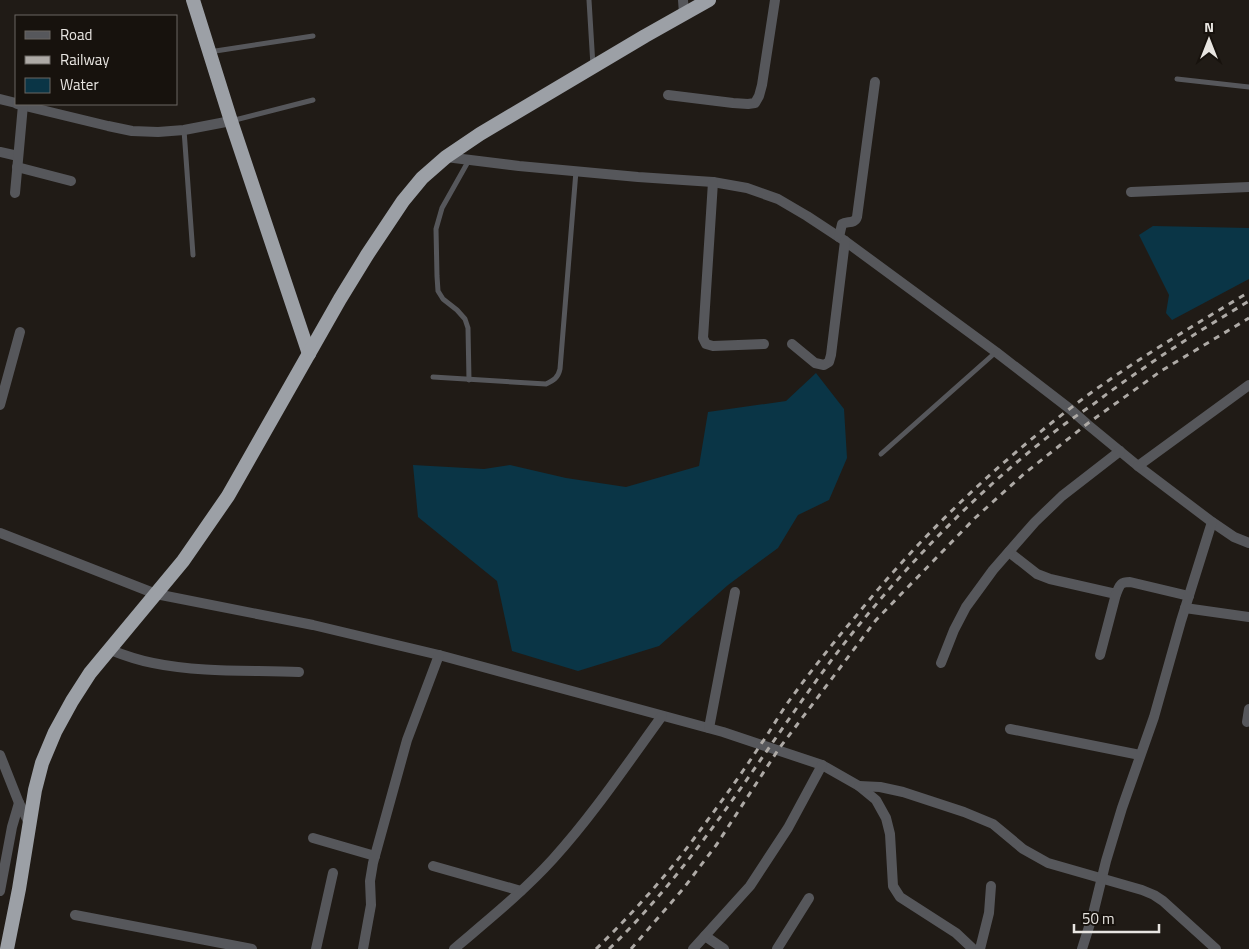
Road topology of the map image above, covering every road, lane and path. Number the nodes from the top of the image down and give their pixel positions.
1 (192, 0) edge
2 (589, 0) edge
3 (683, 0) edge
4 (709, 0) edge
5 (775, 0) edge
6 (684, 14) junction
7 (313, 36) dead end
8 (209, 52) junction
9 (593, 66) junction
10 (1177, 79) dead end
11 (875, 82) dead end
12 (1249, 87) edge
13 (668, 95) dead end
14 (0, 99) edge
15 (313, 100) dead end
16 (15, 103) edge
17 (19, 105) edge
18 (23, 105) edge
19 (230, 121) junction
20 (184, 130) junction
21 (0, 152) edge
22 (446, 157) junction
23 (469, 160) junction
24 (18, 161) junction
25 (576, 171) junction
26 (71, 181) dead end
27 (713, 182) junction
28 (1249, 187) edge
29 (1131, 192) dead end
30 (15, 193) dead end
31 (842, 239) junction
32 (193, 255) dead end
33 (20, 332) dead end
34 (764, 344) dead end
35 (792, 344) dead end
36 (996, 352) junction
37 (309, 354) junction
38 (433, 377) dead end
39 (469, 380) junction
40 (1249, 385) edge
41 (0, 405) edge
42 (1120, 451) junction
43 (881, 454) dead end
44 (1138, 466) junction
45 (1212, 522) junction
46 (0, 533) edge
47 (1249, 542) edge
48 (1009, 552) junction
49 (735, 592) dead end
50 (156, 594) junction
51 (1116, 594) junction
52 (1189, 596) junction
53 (1185, 608) junction
54 (1249, 617) edge
55 (108, 649) junction
56 (439, 655) junction
57 (1100, 655) dead end
58 (941, 663) dead end
59 (299, 672) dead end
60 (1249, 709) edge
61 (662, 716) junction
62 (1247, 722) dead end
63 (708, 728) junction
64 (1010, 729) dead end
65 (0, 755) edge
66 (1140, 755) junction
67 (822, 765) junction
68 (859, 786) junction
69 (19, 803) junction
70 (29, 823) junction
71 (313, 838) dead end
72 (375, 856) junction
73 (433, 866) dead end
74 (333, 873) dead end
75 (1101, 879) junction
76 (991, 886) dead end
77 (0, 891) edge
78 (521, 891) junction
79 (809, 898) dead end
80 (75, 915) dead end
81 (706, 936) junction
82 (216, 945) edge
83 (969, 947) edge
84 (7, 949) edge
85 (252, 949) edge
86 (316, 949) edge
87 (363, 949) edge
88 (454, 949) edge
89 (693, 949) edge
90 (724, 949) edge
91 (777, 949) edge
92 (980, 949) edge
93 (1082, 949) edge
94 (1216, 949) edge

1 - 8 highway
2 - 9 lane
3 - 6 street
4 - 6 highway
5 - 13 street
6 - 9 highway
7 - 8 lane
8 - 19 highway
9 - 22 highway
10 - 12 lane
11 - 31 street
14 - 16 street
15 - 19 lane
17 - 24 street
18 - 20 street
19 - 20 street
19 - 37 highway
20 - 32 lane
21 - 24 street
22 - 23 street
22 - 37 highway
23 - 25 street
23 - 39 lane
24 - 26 street
24 - 30 street
25 - 27 street
25 - 39 lane
27 - 31 street
27 - 34 street
28 - 29 street
31 - 35 street
31 - 36 street
33 - 41 street
36 - 42 street
36 - 43 lane
37 - 50 highway
38 - 39 lane
40 - 44 street
42 - 44 street
42 - 48 street
44 - 45 street
45 - 47 street
45 - 52 street
46 - 50 street
48 - 51 street
48 - 58 street
49 - 63 street
50 - 55 highway
50 - 56 street
51 - 52 street
51 - 57 street
52 - 53 street
53 - 54 street
53 - 66 street
55 - 59 street
55 - 70 highway
56 - 61 street
56 - 72 street
60 - 62 street
61 - 63 street
61 - 78 street
63 - 67 street
64 - 66 street
65 - 69 street
66 - 75 street
67 - 68 street
67 - 81 street
68 - 75 street
68 - 83 street
69 - 70 street
69 - 77 street
70 - 84 highway
71 - 72 street
72 - 87 street
73 - 78 street
74 - 86 street
75 - 93 street
75 - 94 street
76 - 92 street
78 - 88 street
79 - 91 street
80 - 82 street
81 - 89 street
81 - 90 street
82 - 85 street

